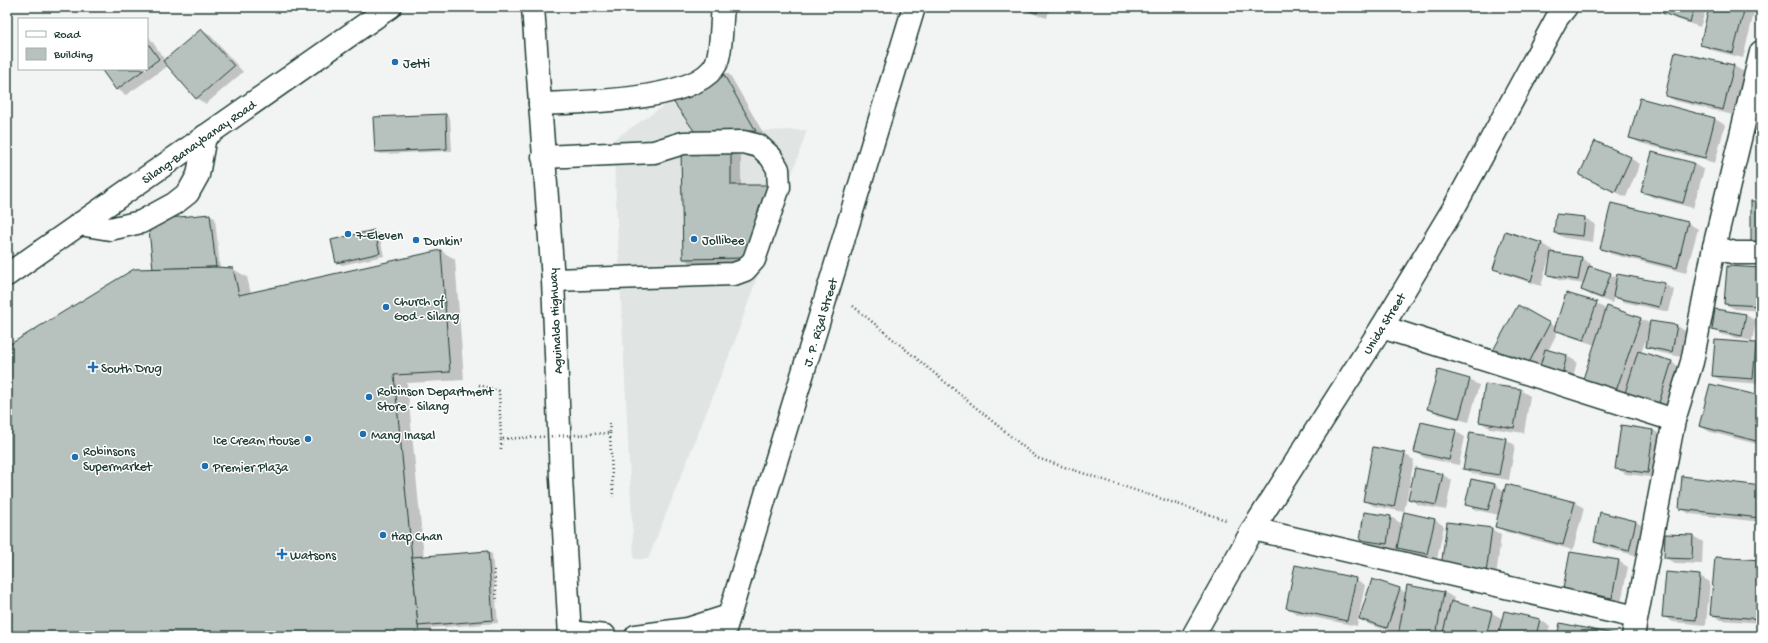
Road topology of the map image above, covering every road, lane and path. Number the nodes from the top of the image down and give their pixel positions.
1 (390, 7) edge
2 (533, 7) edge
3 (723, 7) edge
4 (914, 7) edge
5 (1566, 7) edge
6 (1761, 52) edge
7 (540, 104) junction
8 (205, 136) junction
9 (543, 157) junction
10 (79, 224) junction
11 (1714, 247) junction
12 (1761, 253) edge
13 (7, 275) edge
14 (553, 280) junction
15 (830, 287) junction
16 (1382, 327) junction
17 (479, 385) dead end
18 (1674, 420) junction
19 (609, 422) dead end
20 (610, 433) junction
21 (500, 439) junction
22 (501, 449) dead end
23 (613, 497) dead end
24 (1253, 529) junction
25 (494, 570) dead end
26 (497, 602) dead end
27 (729, 616) junction
28 (1634, 626) edge
29 (570, 634) edge
30 (605, 636) edge
31 (636, 636) edge
32 (723, 636) edge
33 (1194, 636) edge

1 - 8 street, Silang-Banaybanay Road
2 - 7 street, Aguinaldo Highway
3 - 7 street
4 - 15 street, J. P. Rizal Street
5 - 16 street, Unida Street
6 - 11 street
7 - 9 street, Aguinaldo Highway
8 - 10 street, Silang-Banaybanay Road
8 - 10 street
9 - 14 street, Aguinaldo Highway
9 - 14 street
10 - 13 street, Silang-Banaybanay Road
11 - 12 street
11 - 18 street
14 - 29 street, Aguinaldo Highway
15 - 24 path
15 - 27 street, J. P. Rizal Street
16 - 18 street
16 - 24 street, Unida Street
17 - 21 path
18 - 28 street
19 - 20 path, bridge
20 - 21 path, bridge
20 - 23 path
21 - 22 path, bridge
24 - 28 street
24 - 33 street, Unida Street
25 - 26 path
27 - 31 street
27 - 32 street, J. P. Rizal Street
29 - 30 street

